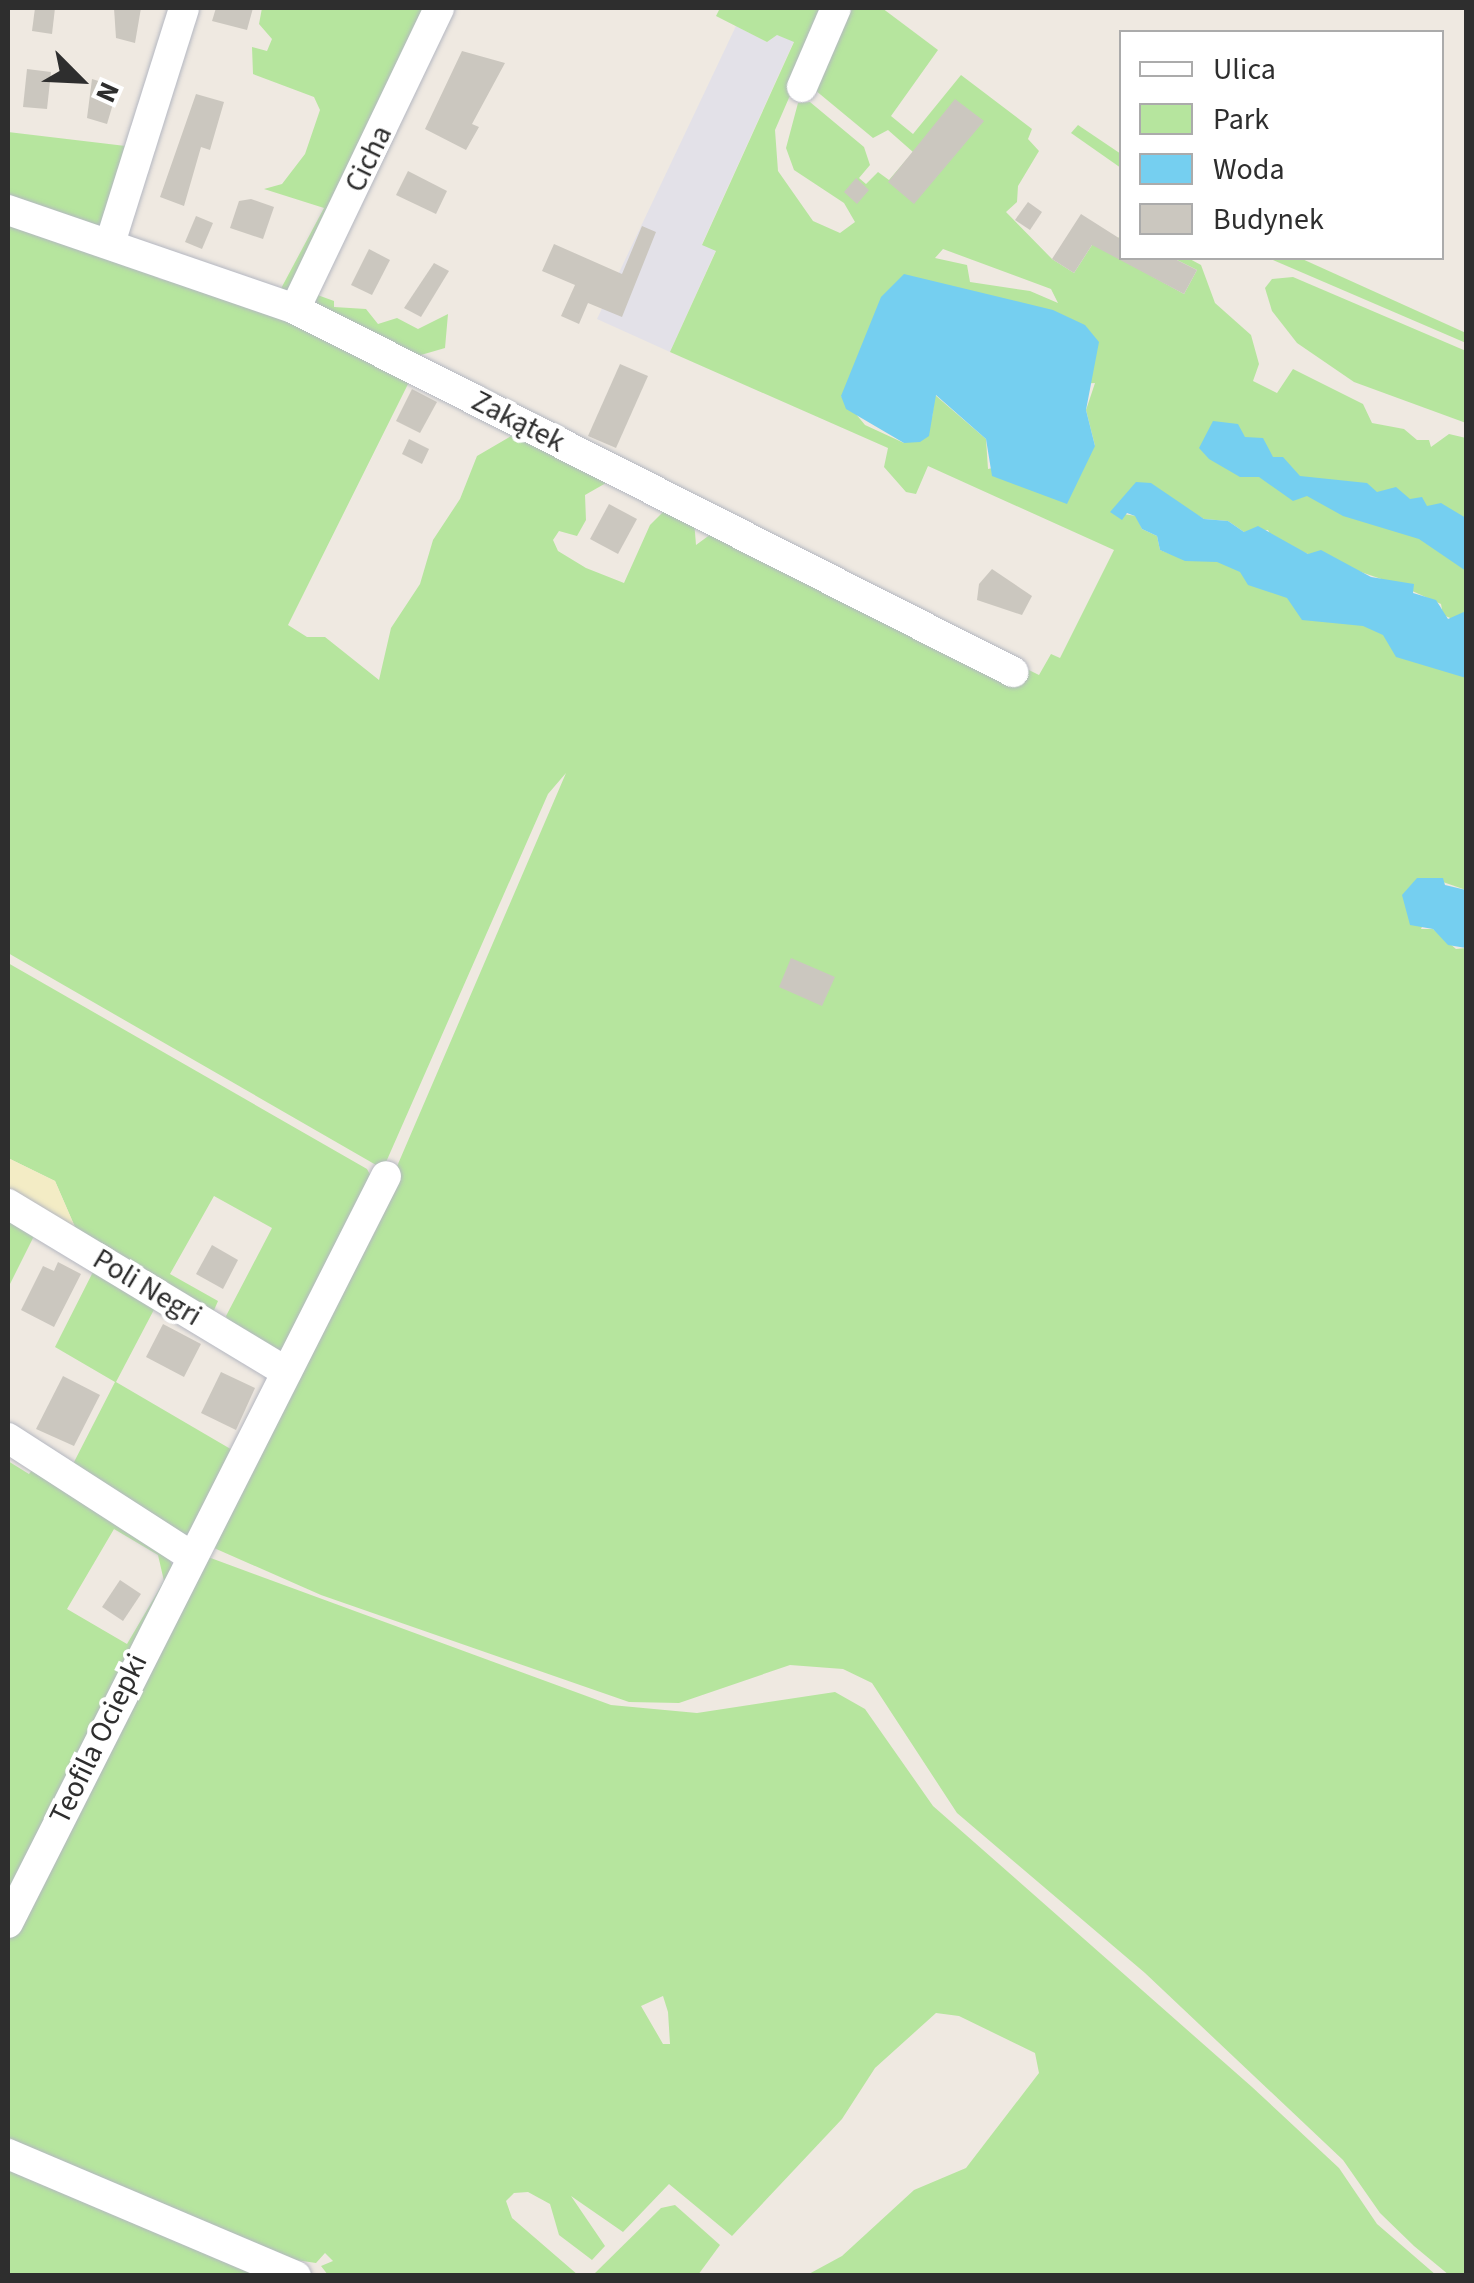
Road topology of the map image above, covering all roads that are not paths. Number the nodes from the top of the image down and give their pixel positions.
1 (184, 8) edge
2 (439, 8) edge
3 (836, 8) edge
4 (802, 87) dead end
5 (8, 210) edge
6 (111, 240) junction
7 (295, 309) junction
8 (1013, 672) dead end
9 (386, 1176) dead end
10 (8, 1204) edge
11 (286, 1372) junction
12 (8, 1438) edge
13 (191, 1556) junction
14 (8, 1923) edge
15 (8, 2154) edge
16 (296, 2276) edge

1 - 6 street
2 - 7 street, Cicha
3 - 4 street
5 - 6 street, Zakątek
6 - 7 street, Zakątek
7 - 8 street, Zakątek
9 - 11 street, Teofila Ociepki
10 - 11 street, Poli Negri
11 - 13 street, Teofila Ociepki
12 - 13 street
13 - 14 street, Teofila Ociepki
15 - 16 street

